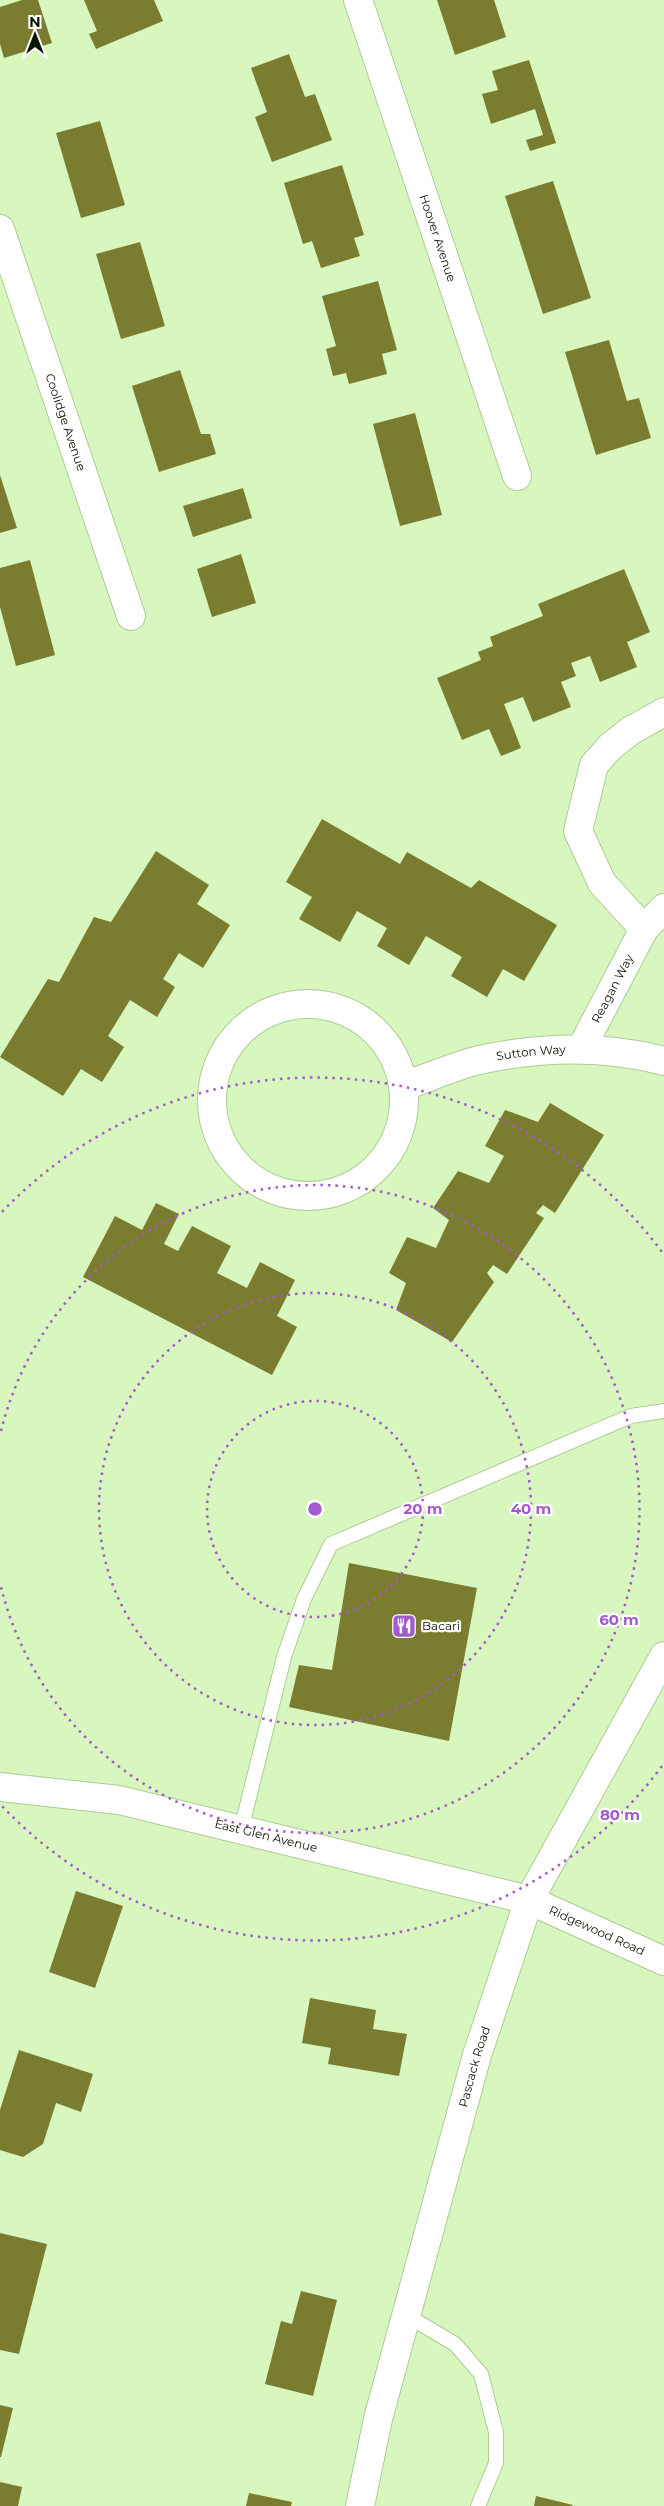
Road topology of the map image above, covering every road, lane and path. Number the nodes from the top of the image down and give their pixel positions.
1 (358, 0) edge
2 (0, 229) edge
3 (517, 476) dead end
4 (131, 616) dead end
5 (664, 712) edge
6 (664, 908) edge
7 (644, 929) junction
8 (582, 1049) junction
9 (664, 1061) edge
10 (404, 1086) junction
11 (664, 1411) edge
12 (664, 1656) edge
13 (0, 1787) edge
14 (241, 1830) junction
15 (529, 1900) junction
16 (664, 1961) edge
17 (406, 2315) junction
18 (360, 2506) edge
19 (478, 2506) edge

1 - 3 street, Hoover Avenue
2 - 4 street, Coolidge Avenue
5 - 7 street
6 - 7 street, Reagan Way
7 - 8 street, Reagan Way
8 - 9 street, Sutton Way
8 - 10 street, Sutton Way
10 - 10 street
11 - 14 lane
12 - 15 street, Pascack Road
13 - 14 street, East Glen Avenue
14 - 15 street, East Glen Avenue
15 - 16 street, Ridgewood Road
15 - 17 street, Pascack Road
17 - 18 street, Pascack Road
17 - 19 lane

